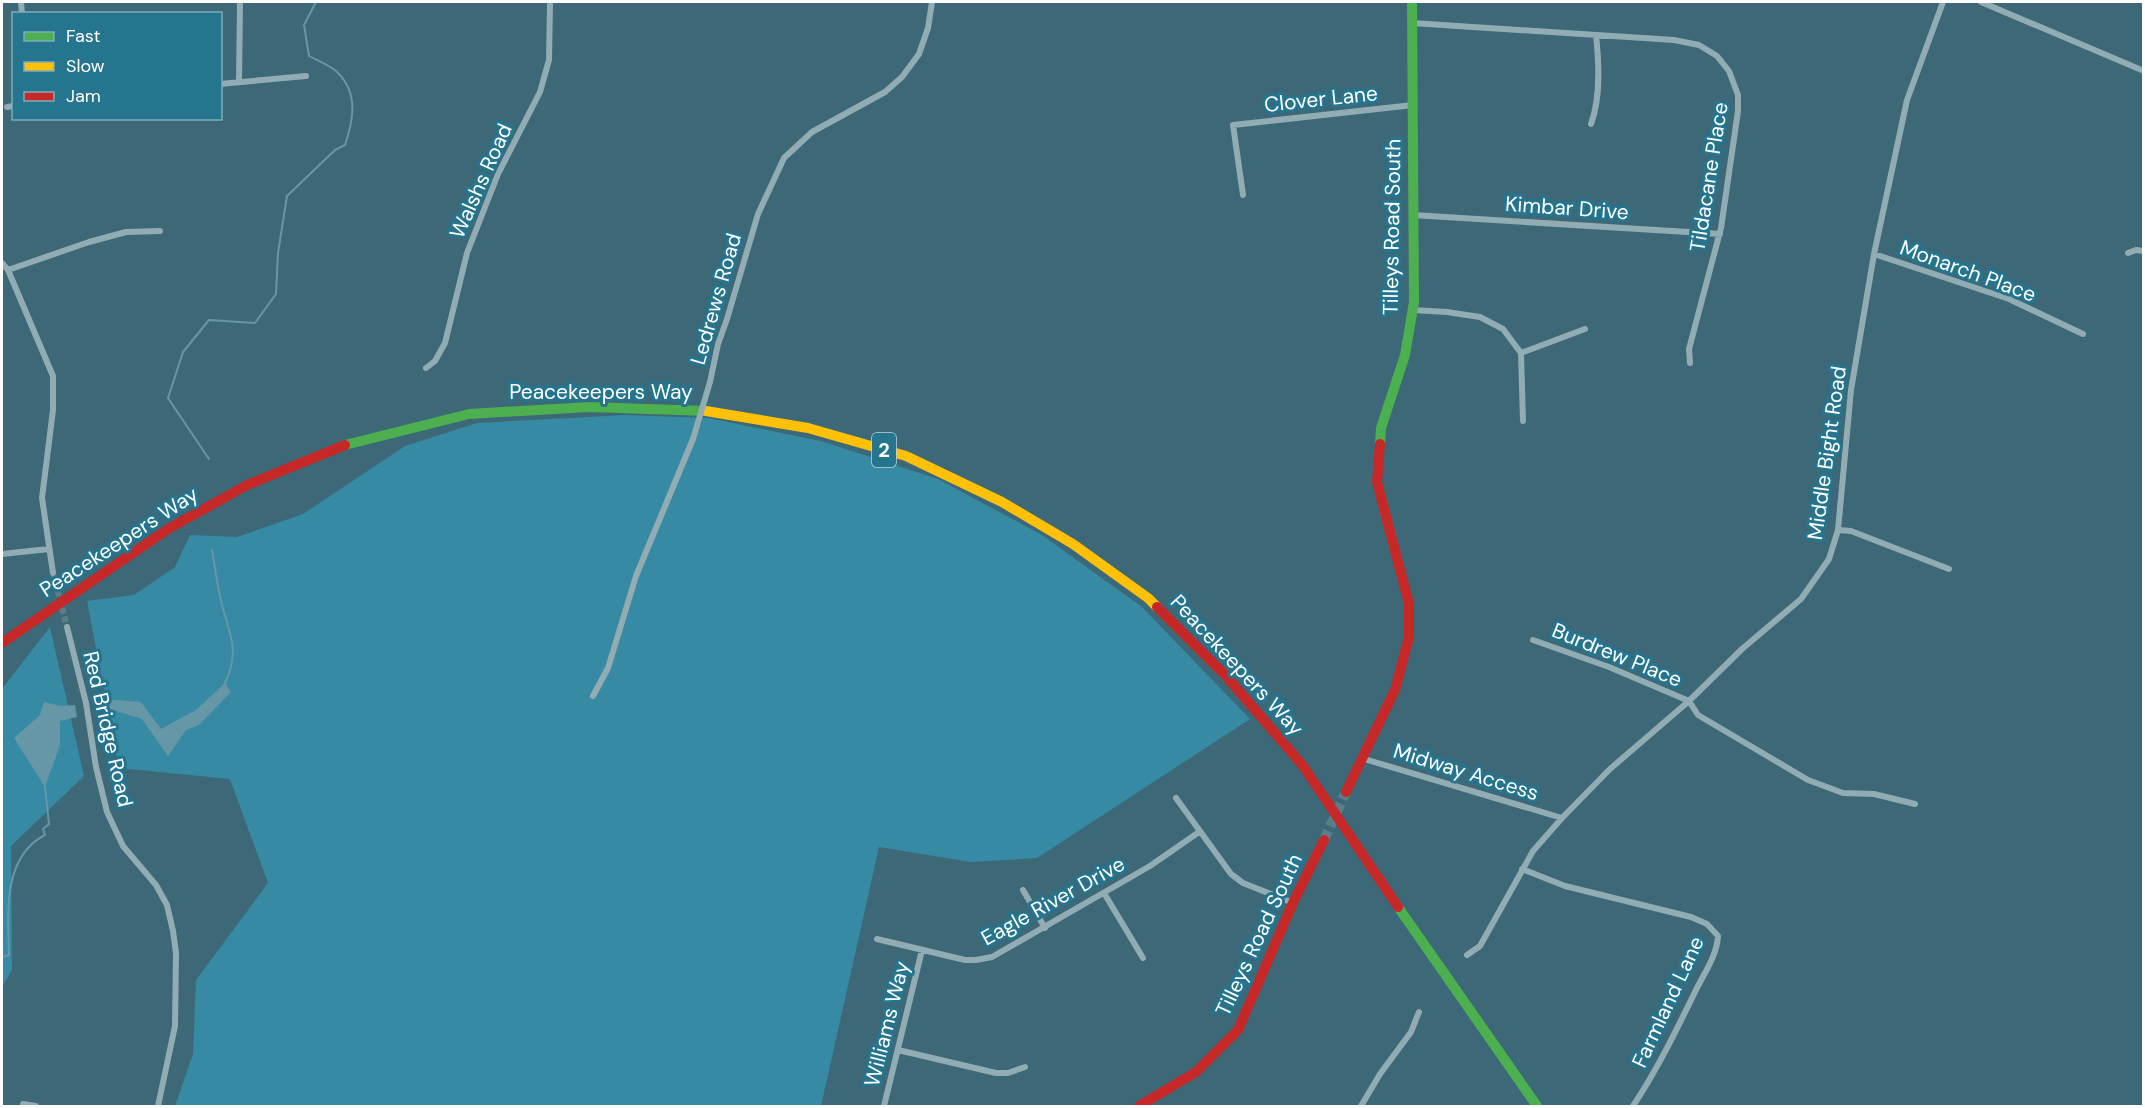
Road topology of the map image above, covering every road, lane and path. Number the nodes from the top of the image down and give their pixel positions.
1 (240, 2) edge
2 (550, 2) edge
3 (932, 2) edge
4 (1412, 2) edge
5 (1944, 2) edge
6 (1981, 2) edge
7 (1412, 23) junction
8 (1596, 35) junction
9 (2144, 71) edge
10 (306, 76) dead end
11 (239, 82) junction
12 (222, 84) edge
13 (1413, 105) junction
14 (1591, 124) dead end
15 (1243, 195) dead end
16 (1413, 215) junction
17 (160, 231) dead end
18 (1720, 234) junction
19 (2144, 250) edge
20 (2128, 253) dead end
21 (1874, 254) junction
22 (2, 262) edge
23 (8, 270) junction
24 (1413, 310) junction
25 (1585, 328) dead end
26 (2083, 334) dead end
27 (1521, 353) junction
28 (1690, 363) dead end
29 (426, 368) dead end
30 (1523, 421) dead end
31 (1838, 530) junction
32 (49, 549) junction
33 (2, 554) edge
34 (1949, 569) dead end
35 (53, 573) tunnel mouth
36 (67, 627) tunnel mouth
37 (1533, 640) dead end
38 (2, 643) edge
39 (593, 696) dead end
40 (1689, 701) junction
41 (1361, 758) junction
42 (1346, 792) tunnel mouth
43 (1176, 798) dead end
44 (1915, 804) dead end
45 (1562, 818) junction
46 (1199, 832) junction
47 (1324, 840) tunnel mouth
48 (1522, 869) junction
49 (1023, 890) dead end
50 (1104, 893) junction
51 (1293, 903) junction
52 (1045, 928) junction
53 (877, 939) dead end
54 (922, 950) junction
55 (1467, 955) dead end
56 (1143, 958) dead end
57 (1419, 1012) dead end
58 (898, 1050) junction
59 (1024, 1067) dead end
60 (22, 1104) dead end
61 (36, 1107) edge
62 (158, 1107) edge
63 (884, 1107) edge
64 (1139, 1107) edge
65 (1361, 1107) edge
66 (1537, 1107) edge
67 (1633, 1107) edge

1 - 11 street
2 - 29 street, Walshs Road
3 - 39 street, Ledrews Road, bridge
4 - 7 main road, Tilleys Road South
5 - 21 street, Middle Bight Road
6 - 9 street
7 - 8 street, Tildacane Place
7 - 13 main road, Tilleys Road South
8 - 14 street
8 - 18 street, Tildacane Place
10 - 11 street
11 - 12 street
13 - 15 street, Clover Lane
13 - 16 main road, Tilleys Road South
16 - 18 street, Kimbar Drive
16 - 24 main road, Tilleys Road South
17 - 23 street
18 - 28 street, Tildacane Place
19 - 20 street
21 - 26 street, Monarch Place
21 - 31 street, Middle Bight Road
22 - 23 street
23 - 32 street
24 - 27 street
24 - 41 main road, Tilleys Road South
25 - 27 street
27 - 30 street
31 - 34 street
31 - 40 street, Middle Bight Road
32 - 33 street
32 - 35 street
36 - 62 street, Red Bridge Road
37 - 40 street, Burdrew Place
38 - 66 main road, Peacekeepers Way / 2
40 - 44 street
40 - 45 street, Middle Bight Road
41 - 42 main road, Tilleys Road South
41 - 45 street, Midway Access
43 - 46 street
45 - 48 street, Middle Bight Road
46 - 50 street, Eagle River Drive
46 - 51 street
47 - 51 main road, Tilleys Road South
48 - 55 street, Middle Bight Road
48 - 67 street, Farmland Lane
49 - 52 street
50 - 52 street, Eagle River Drive
50 - 56 street
51 - 64 main road, Tilleys Road South
52 - 54 street, Eagle River Drive
53 - 54 street, Eagle River Drive
54 - 58 street, Williams Way
57 - 65 street
58 - 59 street
58 - 63 street, Williams Way
60 - 61 street

